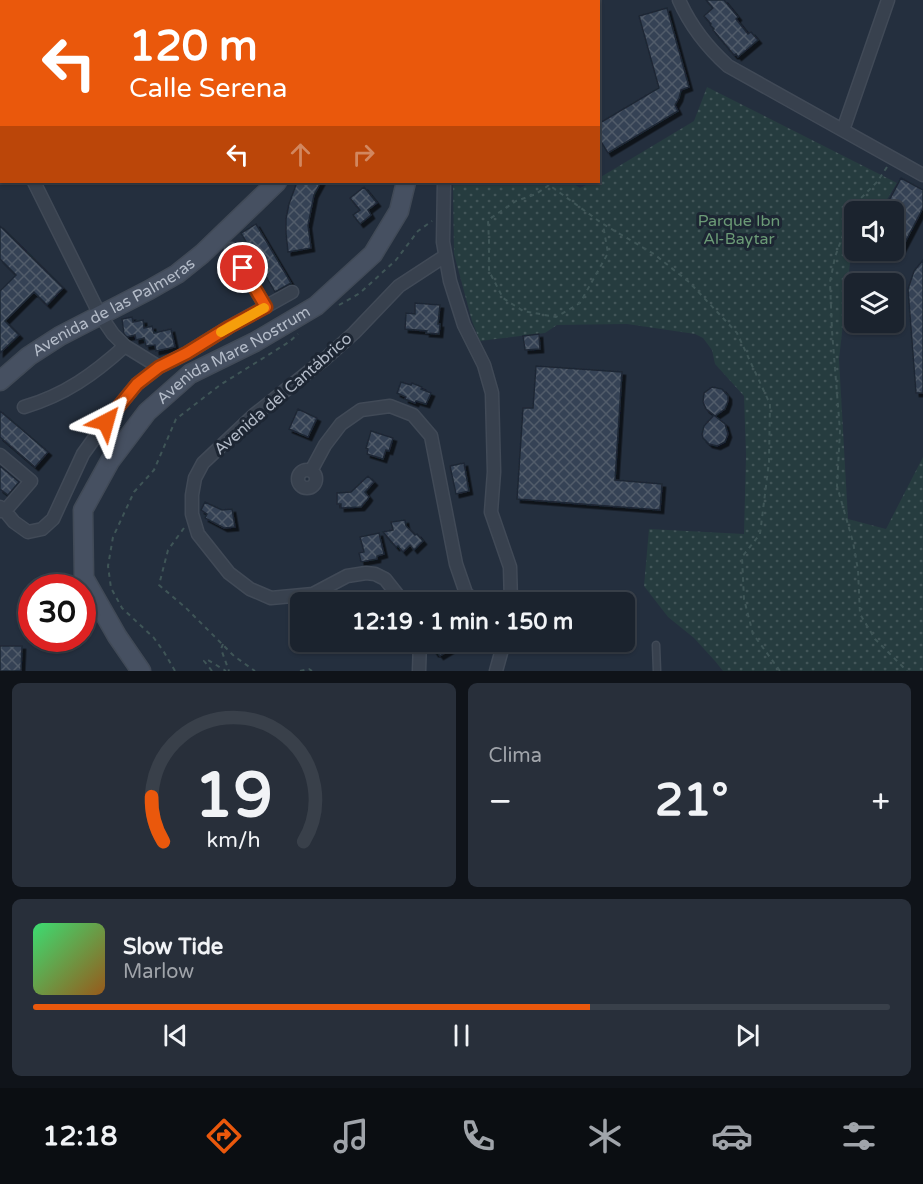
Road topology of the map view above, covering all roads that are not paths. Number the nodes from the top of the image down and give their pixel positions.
1 (679, 0) edge
2 (888, 0) edge
3 (843, 130) junction
4 (923, 175) edge
5 (34, 183) edge
6 (276, 183) edge
7 (406, 183) edge
8 (444, 183) edge
9 (231, 249) dead end
10 (444, 256) junction
11 (292, 292) dead end
12 (266, 307) junction
13 (100, 315) junction
14 (125, 346) junction
15 (159, 367) junction
16 (0, 381) edge
17 (24, 407) dead end
18 (0, 455) edge
19 (311, 471) dead end
20 (2, 510) edge
21 (317, 592) edge
22 (395, 592) edge
23 (466, 592) edge
24 (511, 592) edge
25 (290, 596) edge
26 (656, 645) dead end
27 (420, 652) edge
28 (501, 652) edge
29 (141, 671) edge
30 (419, 671) edge
31 (496, 671) edge
32 (657, 671) edge

1 - 3 street
2 - 3 street
3 - 4 street
5 - 13 street
6 - 13 street, Avenida de las Palmeras
7 - 29 street, Avenida Mare Nostrum
8 - 10 street
9 - 12 street
10 - 24 street
10 - 25 street, Avenida del Cantábrico
11 - 12 street
12 - 15 street
13 - 14 street
13 - 16 street, Avenida de las Palmeras
14 - 15 street
14 - 17 street
15 - 20 street
18 - 20 street
19 - 23 street
21 - 22 street, Avenida del Cantábrico
26 - 32 lane
27 - 30 street
28 - 31 street

